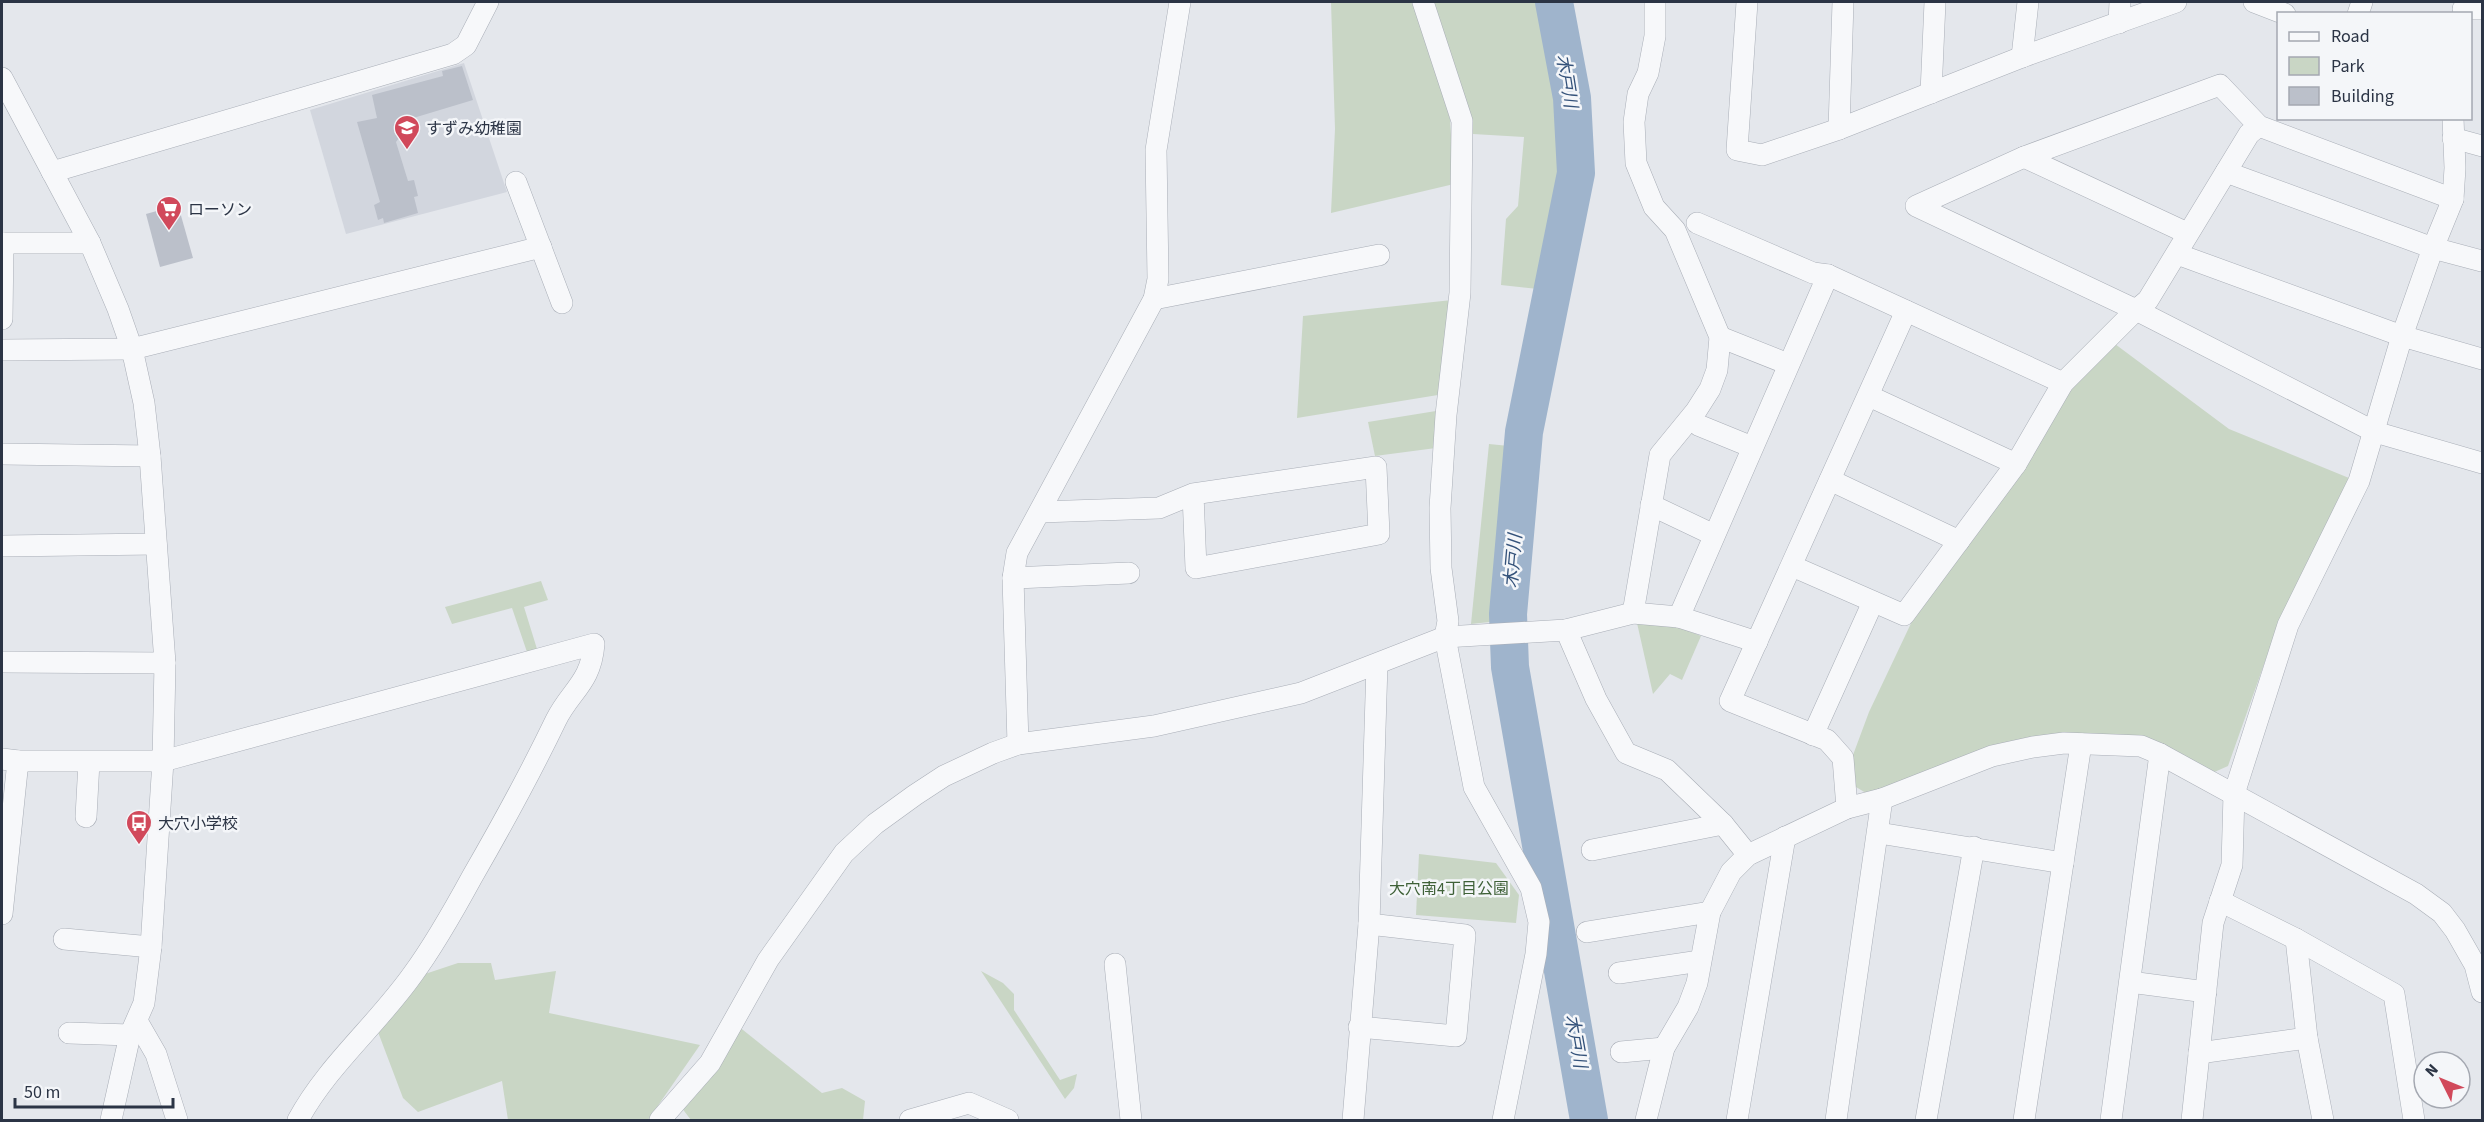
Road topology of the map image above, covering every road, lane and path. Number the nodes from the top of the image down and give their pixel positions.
1 (488, 2) edge
2 (1180, 2) edge
3 (1423, 2) edge
4 (1655, 2) edge
5 (1747, 2) edge
6 (1843, 2) edge
7 (1935, 2) edge
8 (2028, 2) edge
9 (2176, 2) edge
10 (2254, 2) edge
11 (2119, 12) edge
12 (2279, 12) edge
13 (2022, 57) junction
14 (2, 78) edge
15 (1931, 93) junction
16 (2259, 126) junction
17 (2453, 128) edge
18 (1839, 129) junction
19 (2482, 146) edge
20 (2024, 157) junction
21 (52, 172) junction
22 (2226, 172) junction
23 (516, 182) dead end
24 (2453, 199) junction
25 (1697, 223) dead end
26 (2187, 233) junction
27 (2, 243) edge
28 (90, 243) junction
29 (541, 247) junction
30 (2433, 248) junction
31 (2177, 254) junction
32 (1379, 255) dead end
33 (2482, 261) edge
34 (1828, 275) junction
35 (1154, 299) junction
36 (562, 303) dead end
37 (2136, 310) junction
38 (1906, 311) junction
39 (2, 319) edge
40 (2402, 336) junction
41 (1720, 337) junction
42 (132, 349) junction
43 (2, 350) edge
44 (2482, 359) edge
45 (1788, 364) junction
46 (2063, 383) junction
47 (1869, 396) junction
48 (1698, 425) dead end
49 (2375, 432) junction
50 (1752, 447) junction
51 (2, 454) edge
52 (150, 456) junction
53 (2482, 463) edge
54 (2016, 464) junction
55 (1830, 480) junction
56 (1193, 494) junction
57 (1652, 505) junction
58 (1040, 512) junction
59 (1714, 535) junction
60 (1959, 541) junction
61 (156, 544) junction
62 (2, 546) edge
63 (1792, 566) junction
64 (1129, 573) dead end
65 (1013, 578) junction
66 (1873, 602) junction
67 (1634, 613) junction
68 (1679, 617) junction
69 (1566, 630) junction
70 (1445, 637) junction
71 (1757, 642) junction
72 (2, 662) edge
73 (165, 663) junction
74 (1377, 664) junction
75 (1813, 735) junction
76 (1018, 744) junction
77 (2081, 744) junction
78 (2160, 754) junction
79 (10, 760) edge
80 (163, 761) junction
81 (89, 762) junction
82 (2234, 794) junction
83 (1882, 799) junction
84 (1847, 808) junction
85 (86, 817) dead end
86 (1723, 824) junction
87 (1879, 833) junction
88 (1785, 837) junction
89 (1974, 847) junction
90 (1592, 849) dead end
91 (1748, 855) junction
92 (2063, 863) junction
93 (2220, 901) junction
94 (1710, 912) junction
95 (2, 914) edge
96 (1369, 924) junction
97 (1587, 932) dead end
98 (64, 939) dead end
99 (2296, 939) junction
100 (151, 947) junction
101 (1700, 961) junction
102 (1115, 964) dead end
103 (2479, 964) edge
104 (1619, 973) dead end
105 (2130, 982) junction
106 (2206, 992) junction
107 (2482, 992) edge
108 (1359, 1027) junction
109 (133, 1028) junction
110 (69, 1033) dead end
111 (2307, 1038) junction
112 (1664, 1047) junction
113 (1621, 1052) dead end
114 (2199, 1053) junction
115 (111, 1120) edge
116 (177, 1120) edge
117 (297, 1120) edge
118 (660, 1120) edge
119 (910, 1120) edge
120 (1008, 1120) edge
121 (1131, 1120) edge
122 (1353, 1120) edge
123 (1503, 1120) edge
124 (1646, 1120) edge
125 (1737, 1120) edge
126 (1836, 1120) edge
127 (1926, 1120) edge
128 (2024, 1120) edge
129 (2111, 1120) edge
130 (2192, 1120) edge
131 (2323, 1120) edge
132 (2414, 1120) edge

1 - 21 street
2 - 35 street
3 - 70 street
4 - 41 street
5 - 18 street
6 - 18 street
7 - 15 street
8 - 13 street
9 - 11 street
10 - 12 street
11 - 13 street
13 - 15 street
14 - 21 street
15 - 18 street
16 - 20 street
16 - 22 street
16 - 24 street
17 - 19 street
17 - 24 street
20 - 26 street
20 - 37 street
21 - 28 street
22 - 26 street
22 - 30 street
23 - 29 street
24 - 30 street
25 - 34 street
26 - 31 street
27 - 28 street
27 - 39 street
28 - 42 street
29 - 36 street
29 - 42 street
30 - 33 street
30 - 40 street
31 - 37 street
31 - 40 street
32 - 35 street
34 - 38 street
34 - 45 street
35 - 58 street
37 - 46 street
37 - 49 street
38 - 46 street
38 - 47 street
40 - 44 street
40 - 49 street
41 - 45 street
41 - 57 street
42 - 43 street
42 - 52 street
45 - 50 street
46 - 54 street
47 - 54 street
47 - 55 street
48 - 50 street
49 - 53 street
49 - 82 street
50 - 59 street
51 - 52 street
52 - 61 street
54 - 60 street
55 - 60 street
55 - 63 street
56 - 56 street
56 - 58 street
57 - 59 street
57 - 67 street
58 - 65 street
59 - 68 street
60 - 66 street
61 - 62 street
61 - 73 street
63 - 66 street
63 - 71 street
64 - 65 street
65 - 76 street
66 - 75 street
67 - 68 street
67 - 69 street
68 - 71 street
69 - 70 street
69 - 86 street
70 - 74 street
70 - 123 street
71 - 75 street
72 - 73 street
73 - 80 street
74 - 76 street
74 - 96 street
75 - 84 street
76 - 118 street
77 - 78 street
77 - 83 street
77 - 92 street
78 - 82 street
78 - 105 street
79 - 81 street
79 - 95 street
80 - 81 street
80 - 100 street
80 - 117 street
81 - 85 street
82 - 93 street
82 - 103 street
83 - 84 street
83 - 87 street
84 - 88 street
86 - 90 street
86 - 91 street
87 - 89 street
87 - 126 street
88 - 91 street
88 - 125 street
89 - 92 street
89 - 127 street
91 - 94 street
92 - 128 street
93 - 99 street
93 - 106 street
94 - 97 street
94 - 101 street
96 - 108 street
96 - 108 street
98 - 100 street
99 - 111 street
99 - 132 street
100 - 109 street
101 - 104 street
101 - 112 street
102 - 121 street
103 - 107 street
105 - 106 street
105 - 129 street
106 - 114 street
108 - 122 street
109 - 110 street
109 - 115 street
109 - 116 street
111 - 114 street
111 - 131 street
112 - 113 street
112 - 124 street
114 - 130 street
119 - 120 street

